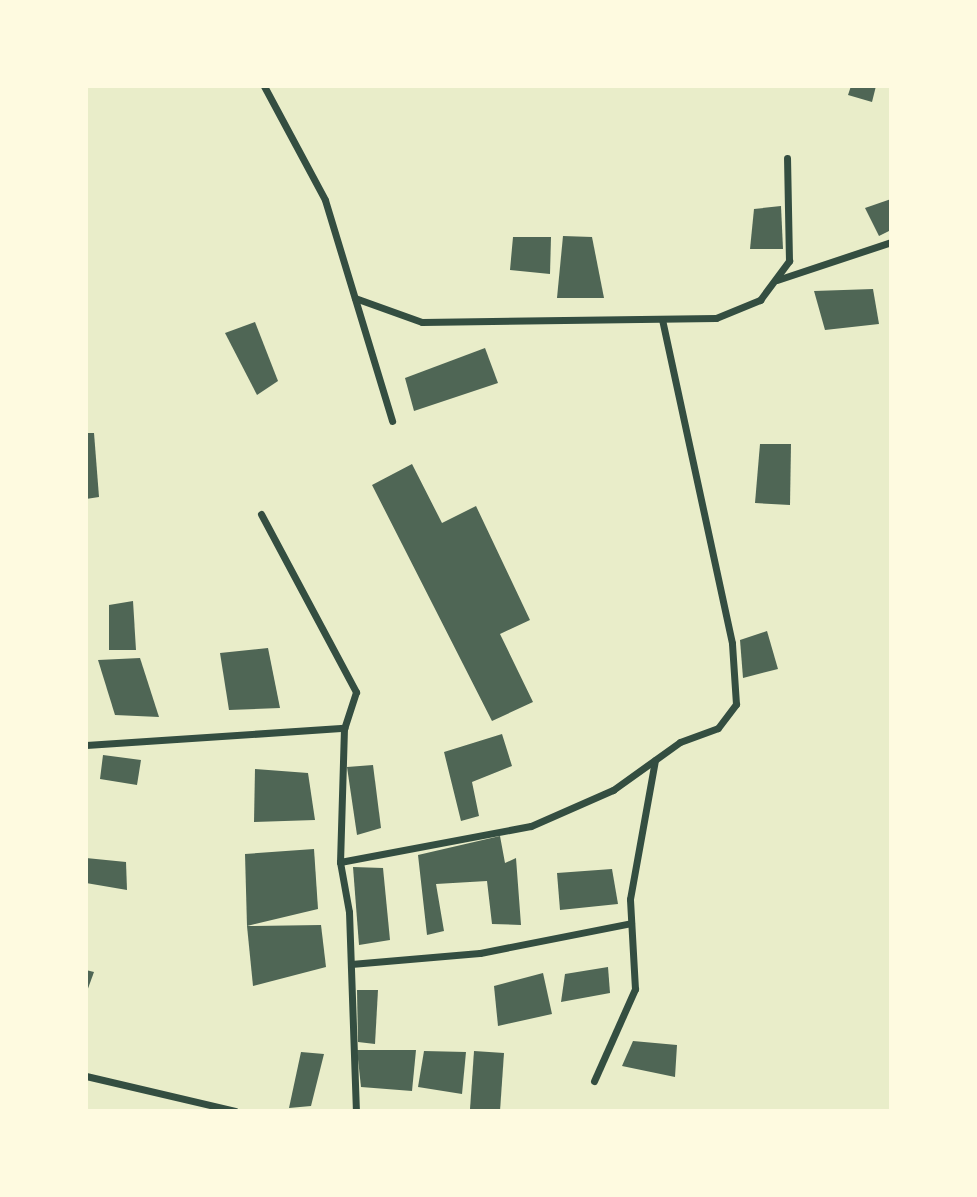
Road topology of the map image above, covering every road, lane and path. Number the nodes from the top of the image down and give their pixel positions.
1 (264, 86) edge
2 (787, 158) dead end
3 (891, 242) edge
4 (776, 281) junction
5 (355, 298) junction
6 (662, 319) junction
7 (392, 421) dead end
8 (261, 514) dead end
9 (344, 728) junction
10 (86, 745) edge
11 (655, 760) junction
12 (340, 862) junction
13 (631, 923) junction
14 (351, 964) junction
15 (86, 1076) edge
16 (594, 1081) dead end
17 (230, 1111) edge
18 (356, 1111) edge

1 - 5 street
2 - 4 street
3 - 4 street
4 - 6 street
5 - 6 street
5 - 7 street
6 - 11 street
8 - 9 street
9 - 10 street
9 - 12 street
11 - 12 street
11 - 13 street
12 - 14 street
13 - 14 street
13 - 16 street
14 - 18 street
15 - 17 street

